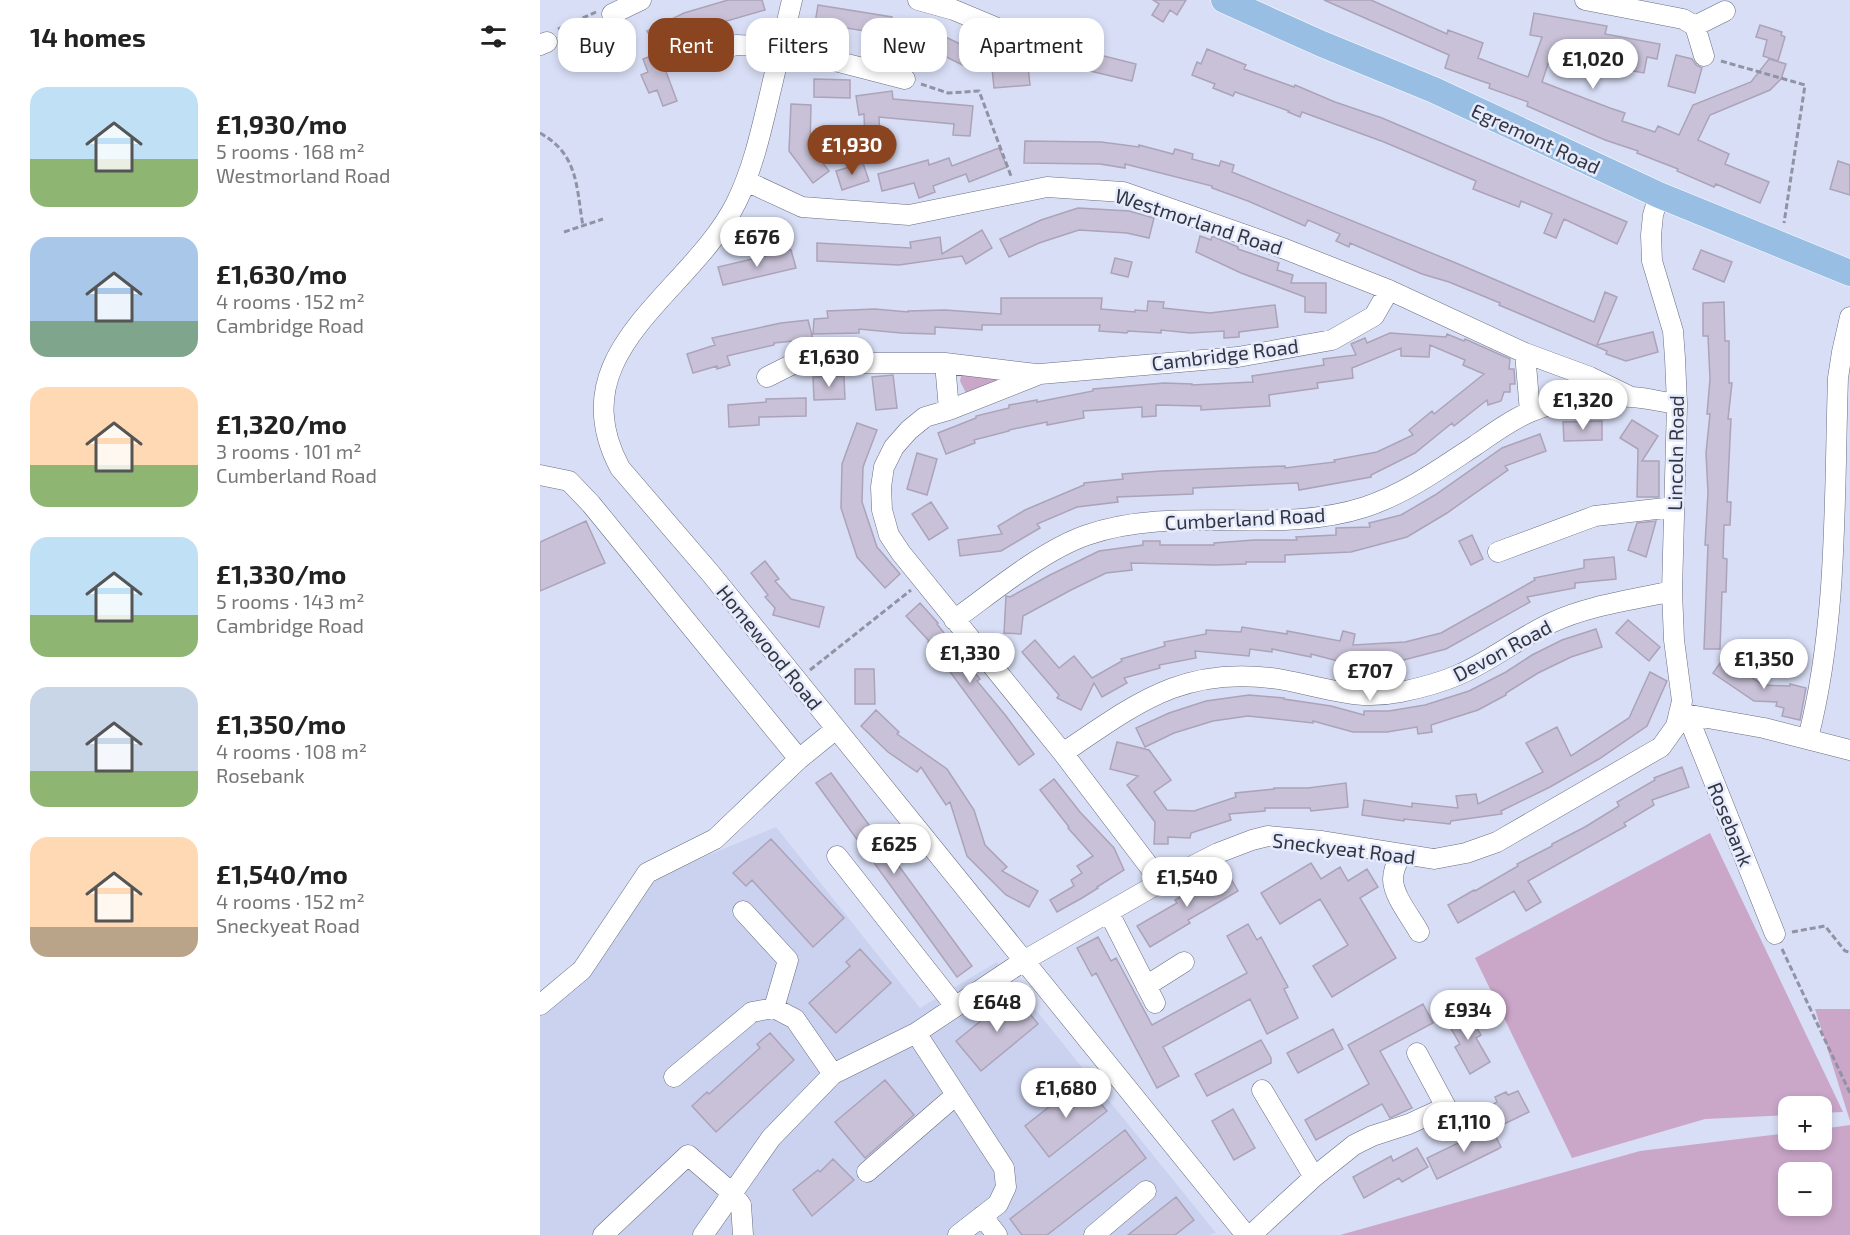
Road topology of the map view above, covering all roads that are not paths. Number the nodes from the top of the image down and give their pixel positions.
1 (641, 0) edge
2 (792, 0) edge
3 (918, 0) edge
4 (1224, 0) edge
5 (1585, 0) edge
6 (1255, 7) edge
7 (1725, 10) dead end
8 (612, 14) road end
9 (788, 18) edge
10 (973, 18) edge
11 (1695, 26) junction
12 (1704, 56) road end
13 (849, 65) edge
14 (775, 72) edge
15 (905, 79) road end
16 (746, 181) junction
17 (1659, 195) junction
18 (1850, 273) edge
19 (1389, 290) junction
20 (1850, 317) edge
21 (1525, 353) junction
22 (945, 363) junction
23 (1040, 374) junction
24 (767, 377) dead end
25 (1631, 397) junction
26 (1677, 404) junction
27 (949, 410) junction
28 (1530, 412) junction
29 (540, 475) edge
30 (1674, 507) junction
31 (1498, 552) dead end
32 (1672, 591) junction
33 (954, 620) junction
34 (1683, 714) junction
35 (836, 729) junction
36 (1808, 738) junction
37 (1850, 750) edge
38 (1063, 753) junction
39 (799, 759) junction
40 (1401, 855) junction
41 (837, 856) dead end
42 (1161, 882) junction
43 (743, 911) dead end
44 (1109, 913) junction
45 (1419, 932) dead end
46 (1775, 934) road end
47 (1024, 960) junction
48 (1184, 962) dead end
49 (540, 1005) edge
50 (956, 1006) junction
51 (774, 1008) junction
52 (916, 1033) junction
53 (1417, 1053) dead end
54 (833, 1074) junction
55 (674, 1077) dead end
56 (1262, 1090) dead end
57 (956, 1095) junction
58 (867, 1172) dead end
59 (1314, 1177) junction
60 (1146, 1191) dead end
61 (732, 1193) junction
62 (982, 1216) junction
63 (603, 1235) edge
64 (703, 1235) edge
65 (743, 1235) edge
66 (958, 1235) edge
67 (997, 1235) edge
68 (1094, 1235) edge
69 (1246, 1235) edge
70 (1251, 1235) edge

1 - 8 street
2 - 9 street, Homewood Road
3 - 10 street
4 - 6 main road, Egremont Road
5 - 11 street
6 - 17 main road, Egremont Road
7 - 11 street
11 - 12 street
13 - 15 street
14 - 16 street, Homewood Road
16 - 19 street, Westmorland Road
16 - 35 street, Homewood Road
17 - 18 main road, Egremont Road
17 - 26 street, Lincoln Road
19 - 21 street, Westmorland Road
19 - 23 street, Cambridge Road
20 - 36 street
21 - 25 street, Westmorland Road
21 - 28 street
22 - 23 street, Cambridge Road
22 - 24 street, Cambridge Road
22 - 27 street
23 - 27 street, Cambridge Road
25 - 26 street, Cumberland Road
25 - 28 street, Cumberland Road
26 - 30 street, Lincoln Road
27 - 33 street, Cambridge Road
28 - 33 street, Cumberland Road
29 - 39 street
30 - 31 street
30 - 32 street, Lincoln Road
32 - 34 street, Lincoln Road
32 - 38 street, Devon Road
33 - 38 street, Cambridge Road
34 - 36 street
34 - 40 street, Sneckyeat Road
34 - 46 street, Rosebank
35 - 39 street
35 - 47 street, Homewood Road
36 - 37 street
38 - 42 street, Cambridge Road
39 - 49 street
40 - 42 street, Sneckyeat Road
40 - 45 street
41 - 50 street
42 - 44 street, Sneckyeat Road
43 - 51 street
44 - 47 street, Sneckyeat Road
44 - 48 street
47 - 50 street, Sneckyeat Road
47 - 69 street, Homewood Road
50 - 52 street, Sneckyeat Road
51 - 54 street
51 - 55 street
52 - 54 street, Sneckyeat Road
52 - 57 street
53 - 59 street
54 - 61 street, Sneckyeat Road
56 - 59 street
57 - 58 street
57 - 62 street
59 - 70 street
60 - 68 street
61 - 63 street
61 - 64 street, Sneckyeat Road
61 - 65 street
62 - 66 street
62 - 67 street

